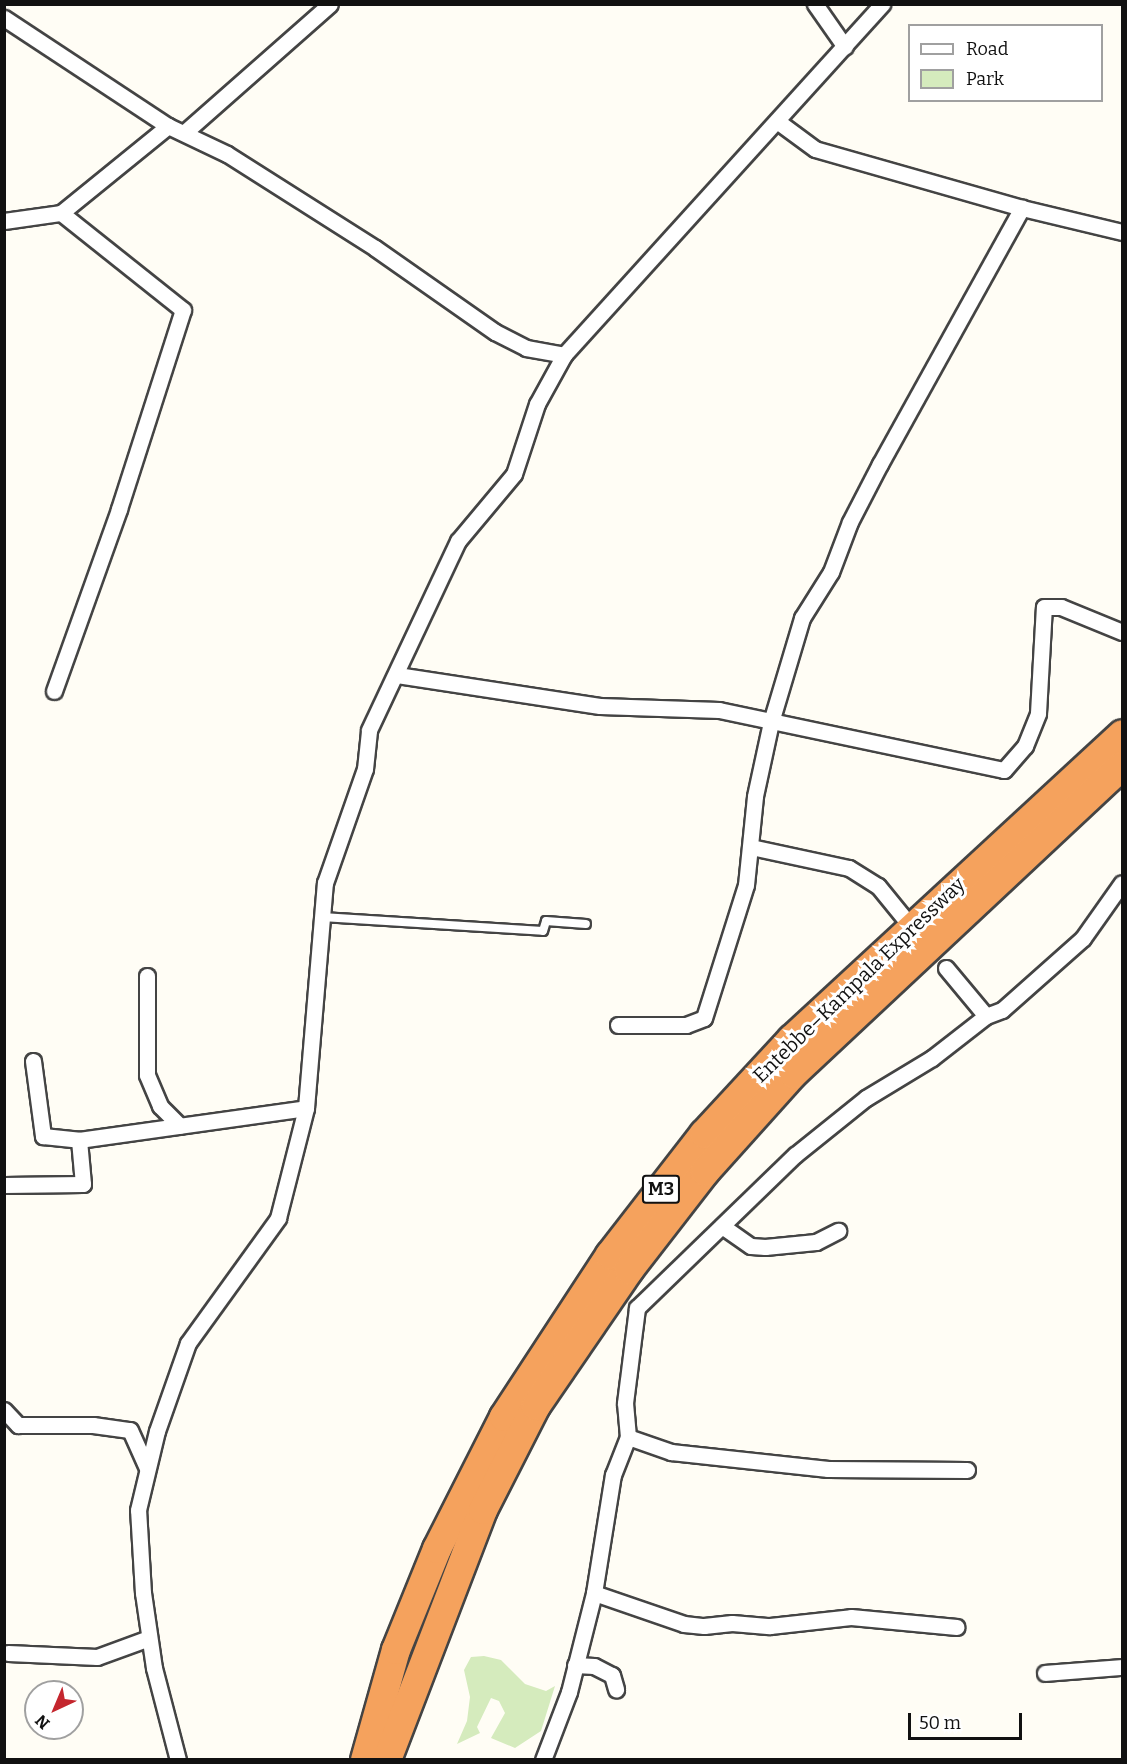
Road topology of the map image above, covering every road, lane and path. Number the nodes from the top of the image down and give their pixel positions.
1 (330, 4) edge
2 (815, 4) edge
3 (882, 4) edge
4 (4, 18) edge
5 (844, 47) junction
6 (777, 121) junction
7 (168, 126) junction
8 (185, 132) junction
9 (1022, 208) junction
10 (61, 213) junction
11 (4, 221) edge
12 (1122, 232) edge
13 (564, 355) junction
14 (1122, 632) edge
15 (397, 675) junction
16 (54, 691) dead end
17 (771, 722) junction
18 (1122, 735) edge
19 (1122, 766) edge
20 (751, 847) junction
21 (1122, 883) edge
22 (322, 917) junction
23 (904, 918) dead end
24 (586, 924) dead end
25 (946, 968) dead end
26 (147, 976) dead end
27 (986, 1017) junction
28 (618, 1025) dead end
29 (33, 1061) dead end
30 (306, 1108) junction
31 (180, 1126) junction
32 (79, 1140) junction
33 (4, 1185) edge
34 (722, 1226) junction
35 (838, 1231) dead end
36 (4, 1410) edge
37 (11, 1426) edge
38 (628, 1437) junction
39 (147, 1468) junction
40 (967, 1470) dead end
41 (594, 1593) junction
42 (957, 1627) dead end
43 (149, 1638) junction
44 (8, 1653) dead end
45 (575, 1665) junction
46 (1122, 1667) edge
47 (1045, 1673) dead end
48 (616, 1689) dead end
49 (178, 1760) edge
50 (365, 1760) edge
51 (387, 1760) edge
52 (543, 1760) edge

1 - 8 street
2 - 5 street
3 - 5 street
4 - 7 street
5 - 6 street
6 - 9 street
6 - 13 street
7 - 8 street
7 - 10 street
8 - 13 street
9 - 12 street
9 - 17 street
10 - 11 street
10 - 16 street
13 - 15 street
14 - 17 street
15 - 17 street
15 - 22 street
17 - 20 street
18 - 50 highway, Entebbe–Kampala Expressway / M3
19 - 51 highway, Entebbe–Kampala Expressway / M3
20 - 23 street
20 - 28 street
21 - 27 street
22 - 24 lane
22 - 30 street
25 - 27 street
26 - 31 street
27 - 34 street
29 - 32 street
30 - 31 street
30 - 39 street
31 - 32 street
32 - 33 street
34 - 35 street
34 - 38 street
36 - 37 street
37 - 39 street
38 - 40 street
38 - 41 street
39 - 43 street
41 - 42 street
41 - 45 street
43 - 44 street
43 - 49 street
45 - 48 street
45 - 52 street
46 - 47 street

